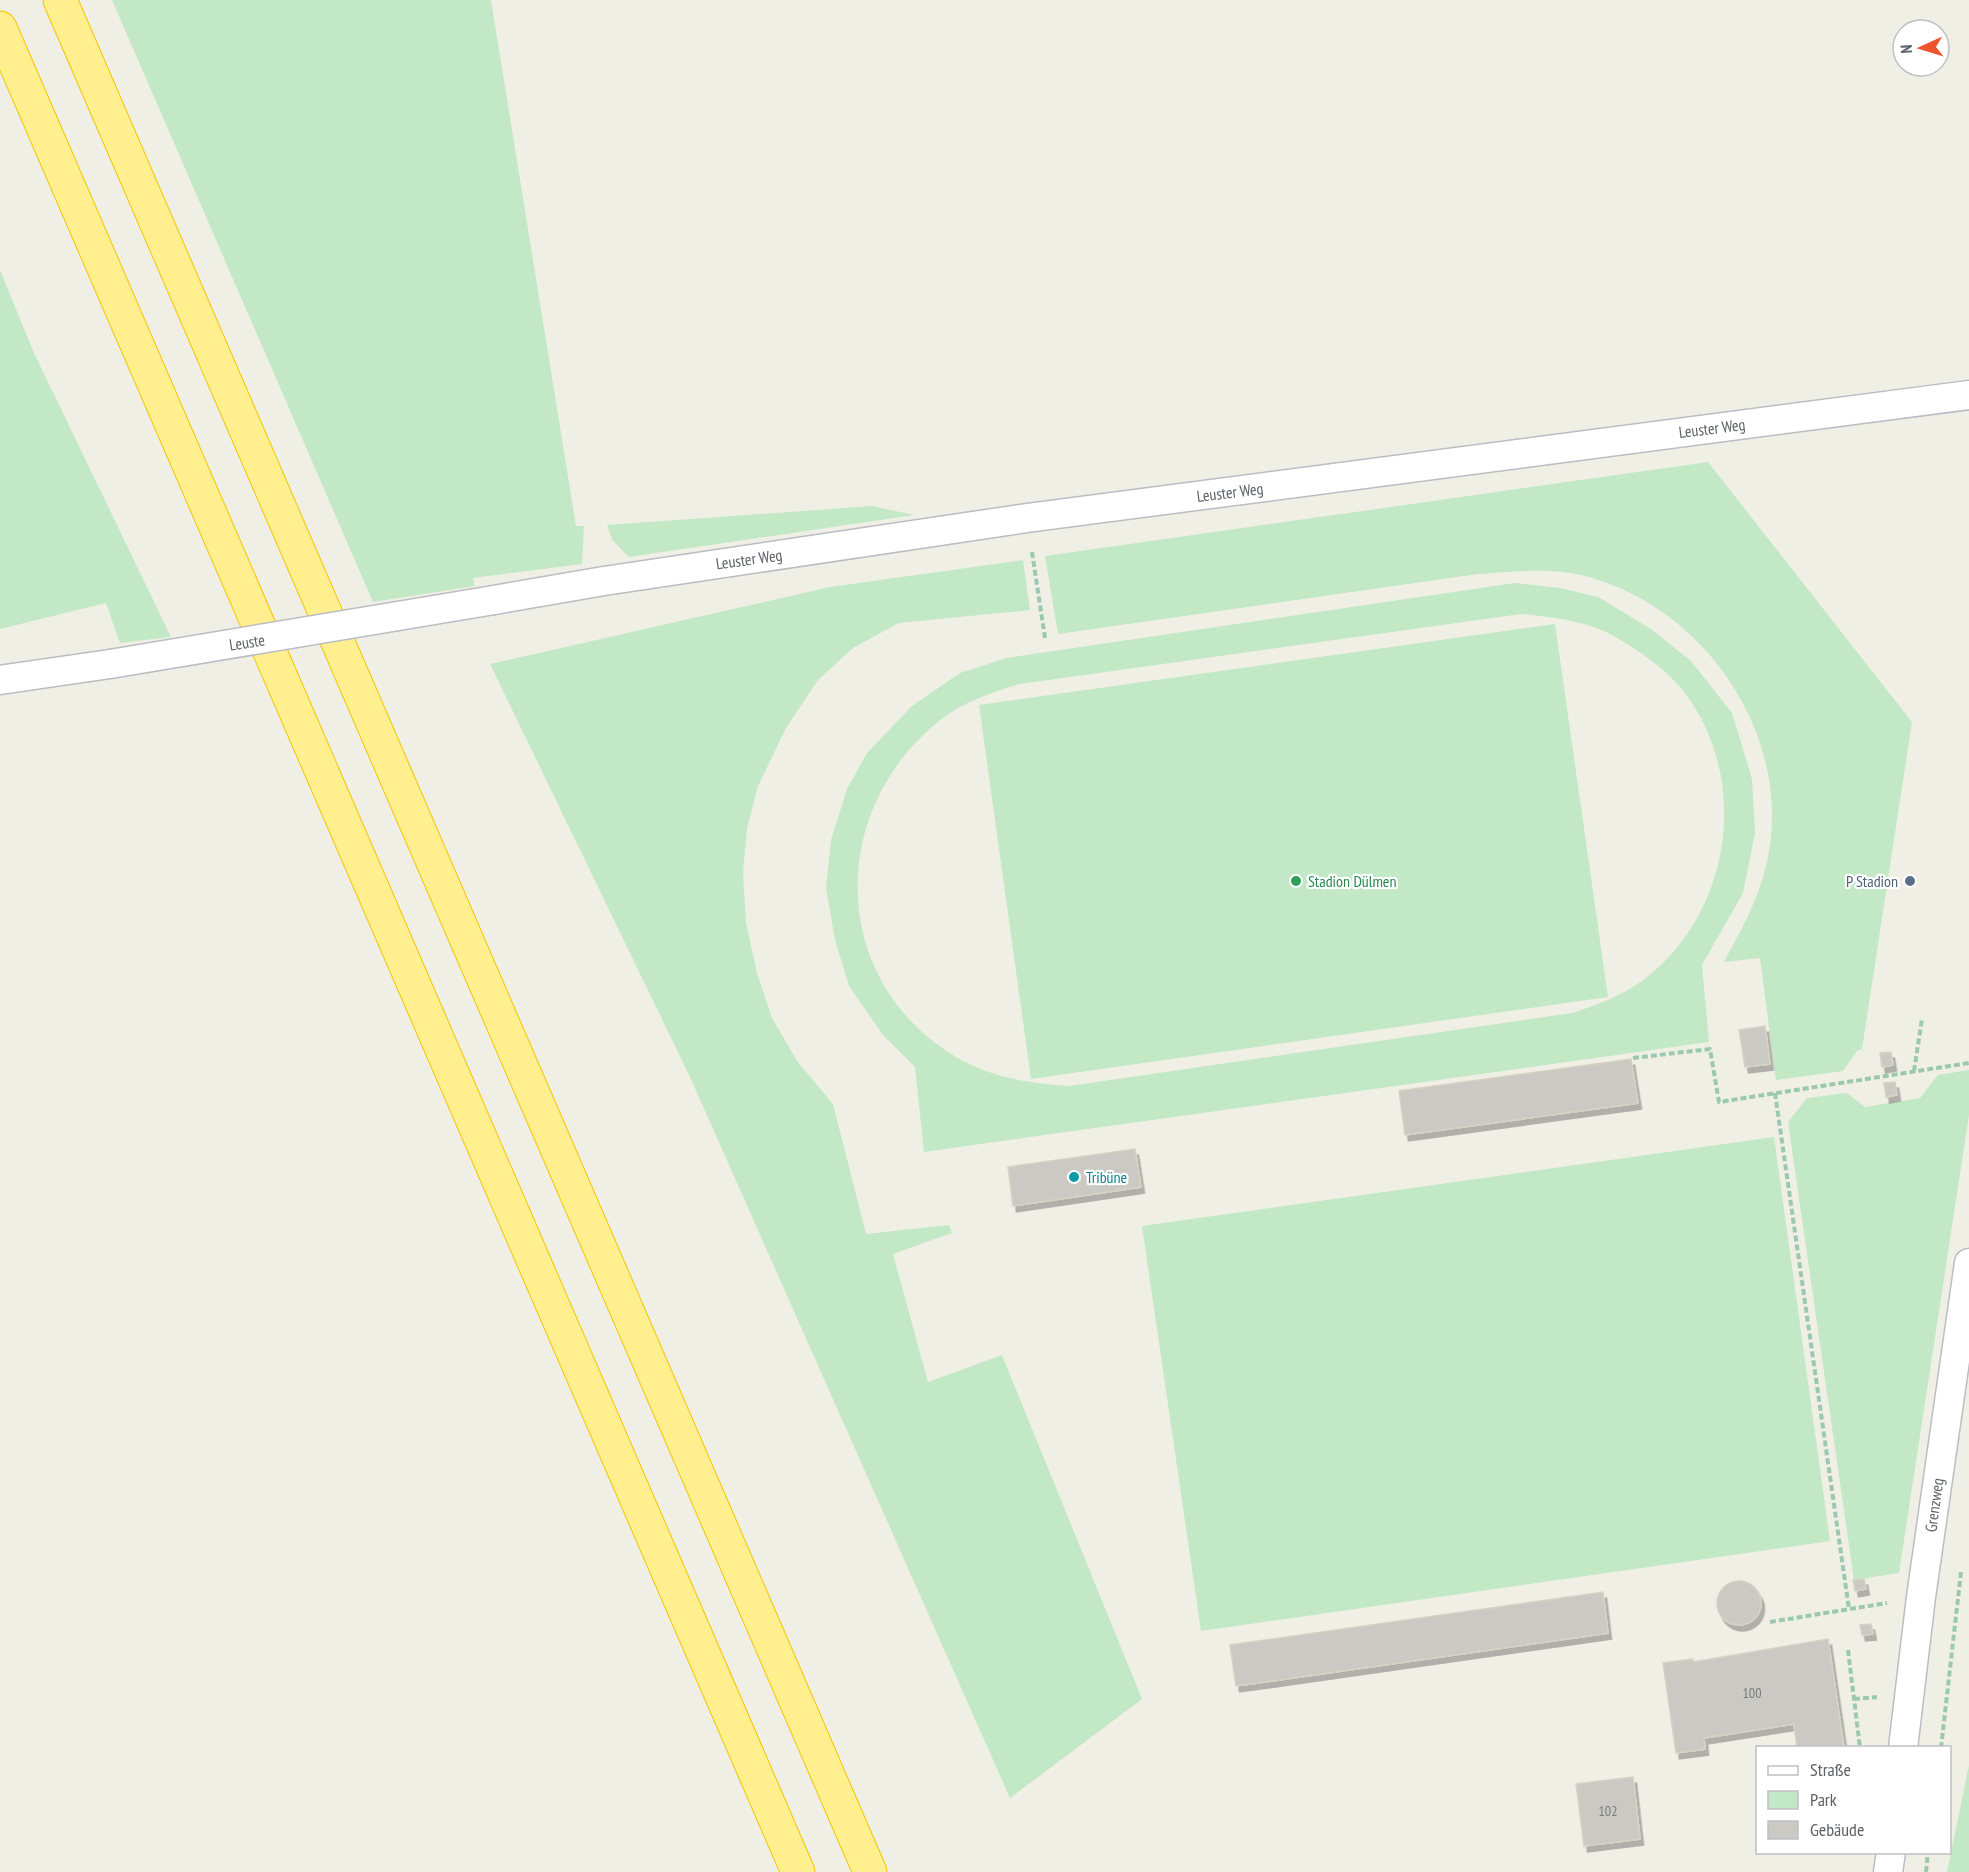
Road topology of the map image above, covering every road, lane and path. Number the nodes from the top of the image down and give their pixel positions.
1 (60, 0) edge
2 (0, 28) edge
3 (1969, 395) edge
4 (1027, 518) junction
5 (494, 600) joint
6 (1045, 638) dead end
7 (0, 680) edge
8 (1922, 1019) dead end
9 (1633, 1058) dead end
10 (1969, 1063) edge
11 (1914, 1071) junction
12 (1775, 1093) junction
13 (1969, 1263) edge
14 (1961, 1565) dead end
15 (1961, 1585) junction
16 (1969, 1586) edge
17 (1921, 1597) junction
18 (1849, 1610) junction
19 (1770, 1622) dead end
20 (1848, 1650) dead end
21 (1860, 1746) edge
22 (1903, 1746) edge
23 (1941, 1746) edge
24 (1891, 1854) edge
25 (1928, 1854) edge
26 (798, 1872) edge
27 (870, 1872) edge
28 (1888, 1872) edge
29 (1926, 1872) edge

1 - 27 highway
2 - 26 highway
3 - 4 street, Leuster Weg
4 - 5 street, Leuster Weg
4 - 6 path
5 - 7 street, Leuste, bridge
8 - 11 path
9 - 12 path
10 - 11 path
11 - 12 path
12 - 18 path
13 - 17 street, Grenzweg
14 - 15 path
15 - 16 path
15 - 17 path
15 - 23 path
17 - 18 path
17 - 22 street, Grenzweg
18 - 19 path
20 - 21 path
24 - 28 street
25 - 29 path

